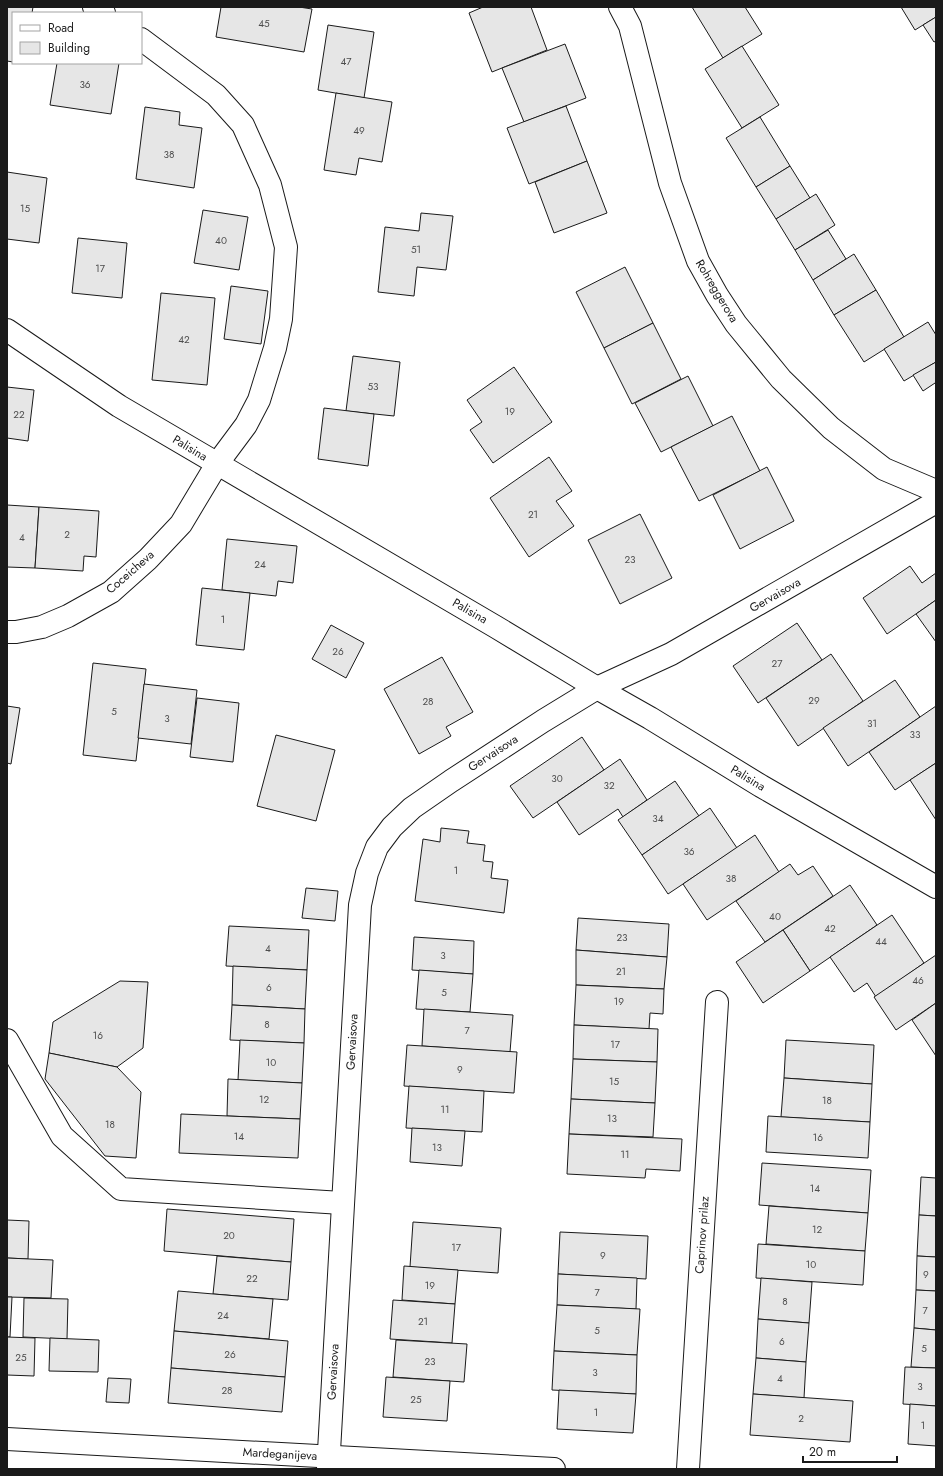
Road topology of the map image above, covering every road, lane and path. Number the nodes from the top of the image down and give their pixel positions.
1 (620, 7) edge
2 (142, 40) edge
3 (7, 330) edge
4 (217, 464) junction
5 (936, 491) edge
6 (936, 502) edge
7 (7, 632) edge
8 (597, 688) junction
9 (936, 887) edge
10 (717, 1002) dead end
11 (7, 1040) edge
12 (342, 1203) junction
13 (7, 1439) edge
14 (328, 1463) edge
15 (554, 1469) edge
16 (688, 1469) edge

1 - 5 street, Rohreggerova
2 - 4 street, Coceicheva
3 - 4 street, Palisina
4 - 7 street, Coceicheva
4 - 8 street, Palisina
6 - 8 street, Gervaisova
8 - 9 street, Palisina
8 - 12 street, Gervaisova
10 - 16 street, Caprinov prilaz
11 - 12 street
12 - 14 street, Gervaisova
13 - 14 street, Mardeganijeva
14 - 15 street, Mardeganijeva

